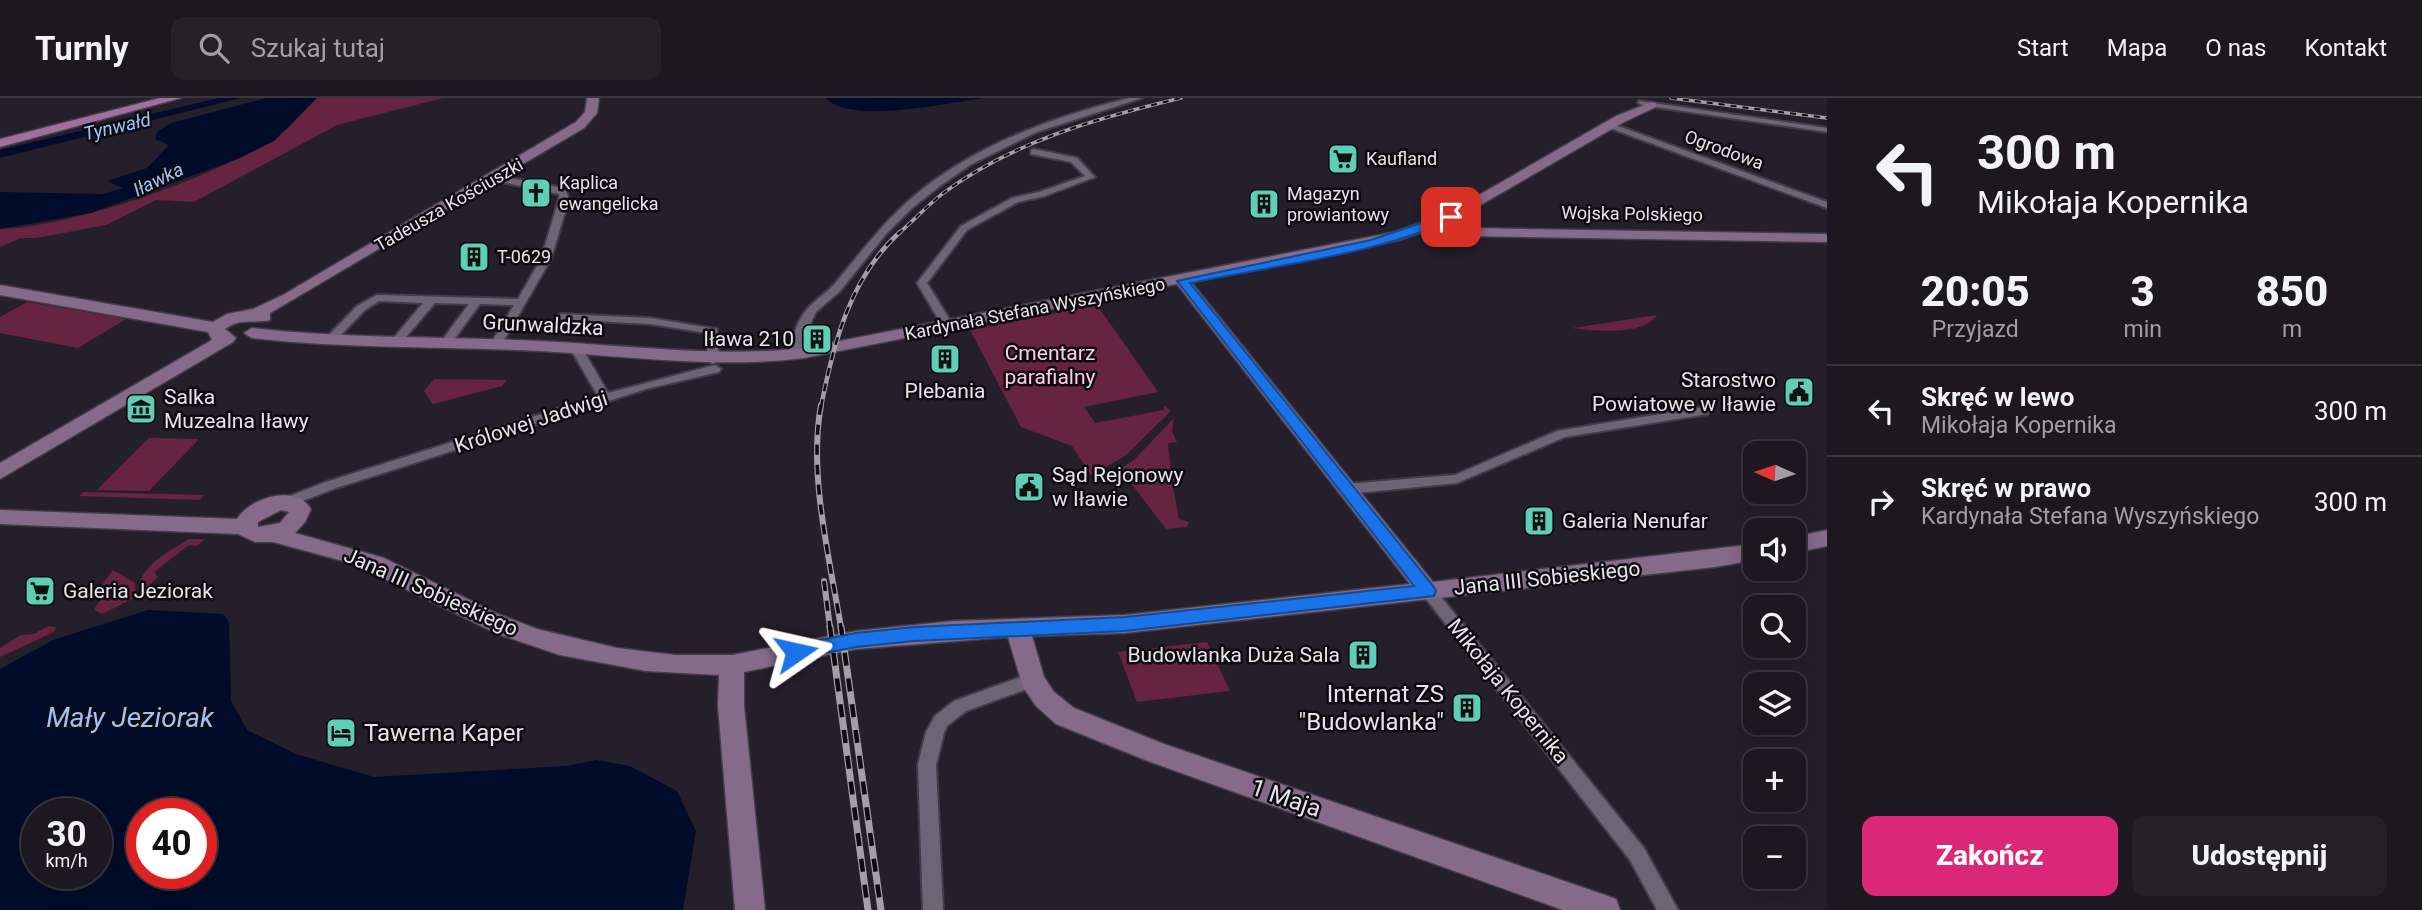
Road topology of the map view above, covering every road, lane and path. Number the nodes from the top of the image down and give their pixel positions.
1 (175, 98) edge
2 (593, 98) edge
3 (1138, 98) edge
4 (1647, 104) joint
5 (1615, 122) junction
6 (1827, 130) edge
7 (0, 144) edge
8 (1034, 152) dead end
9 (495, 178) junction
10 (1827, 205) edge
11 (1438, 223) junction
12 (1827, 238) edge
13 (1182, 281) junction
14 (0, 290) edge
15 (432, 299) junction
16 (477, 300) junction
17 (522, 302) junction
18 (561, 317) dead end
19 (259, 323) junction
20 (947, 325) junction
21 (221, 331) junction
22 (332, 338) junction
23 (397, 341) junction
24 (446, 343) junction
25 (496, 345) junction
26 (576, 348) junction
27 (795, 355) junction
28 (714, 365) junction
29 (605, 398) junction
30 (1704, 411) dead end
31 (0, 465) edge
32 (0, 472) edge
33 (1347, 489) junction
34 (0, 506) edge
35 (264, 507) junction
36 (293, 512) junction
37 (0, 517) edge
38 (76, 519) junction
39 (175, 523) junction
40 (245, 527) junction
41 (273, 534) junction
42 (1827, 538) edge
43 (1806, 542) edge
44 (315, 544) junction
45 (1743, 554) edge
46 (1428, 591) junction
47 (1018, 630) junction
48 (732, 665) junction
49 (1032, 680) junction
50 (750, 910) edge
51 (933, 910) edge
52 (1605, 910) edge
53 (1668, 910) edge

1 - 7 main road
2 - 9 street, Tadeusza Kościuszki
3 - 27 street
4 - 5 street, Kardynała Stefana Wyszyńskiego
4 - 6 street
5 - 10 street, Ogrodowa
5 - 11 street, Kardynała Stefana Wyszyńskiego
8 - 20 street
9 - 17 street
9 - 19 street, Tadeusza Kościuszki
11 - 12 street, Wojska Polskiego
11 - 13 street, Kardynała Stefana Wyszyńskiego
13 - 20 street, Kardynała Stefana Wyszyńskiego
13 - 33 street, Mikołaja Kopernika
14 - 21 street
15 - 16 street
15 - 22 street
15 - 23 street
16 - 17 street
16 - 24 street
17 - 25 street
18 - 28 street
19 - 21 street, Grunwaldzka
19 - 22 street, Grunwaldzka
20 - 27 street, Kardynała Stefana Wyszyńskiego
21 - 31 street
21 - 32 street
22 - 23 street, Grunwaldzka
23 - 24 street, Grunwaldzka
24 - 25 street, Grunwaldzka
25 - 26 street, Grunwaldzka
26 - 28 street, Grunwaldzka
26 - 29 street
27 - 28 street, Grunwaldzka
28 - 29 street, Królowej Jadwigi
29 - 36 street, Królowej Jadwigi
30 - 33 street
33 - 46 street, Mikołaja Kopernika
34 - 38 street
35 - 36 street
35 - 39 street
35 - 40 street
36 - 41 street
36 - 44 street, Jana III Sobieskiego
37 - 38 street
38 - 39 street
39 - 40 street
40 - 41 street, Jana III Sobieskiego
41 - 44 street, Jana III Sobieskiego
42 - 43 street
44 - 48 street, Jana III Sobieskiego
45 - 46 street, Jana III Sobieskiego
46 - 47 street, Jana III Sobieskiego
46 - 53 street, Mikołaja Kopernika
47 - 48 street, Jana III Sobieskiego
47 - 49 street, 1 Maja
48 - 50 street
49 - 51 street
49 - 52 street, 1 Maja

